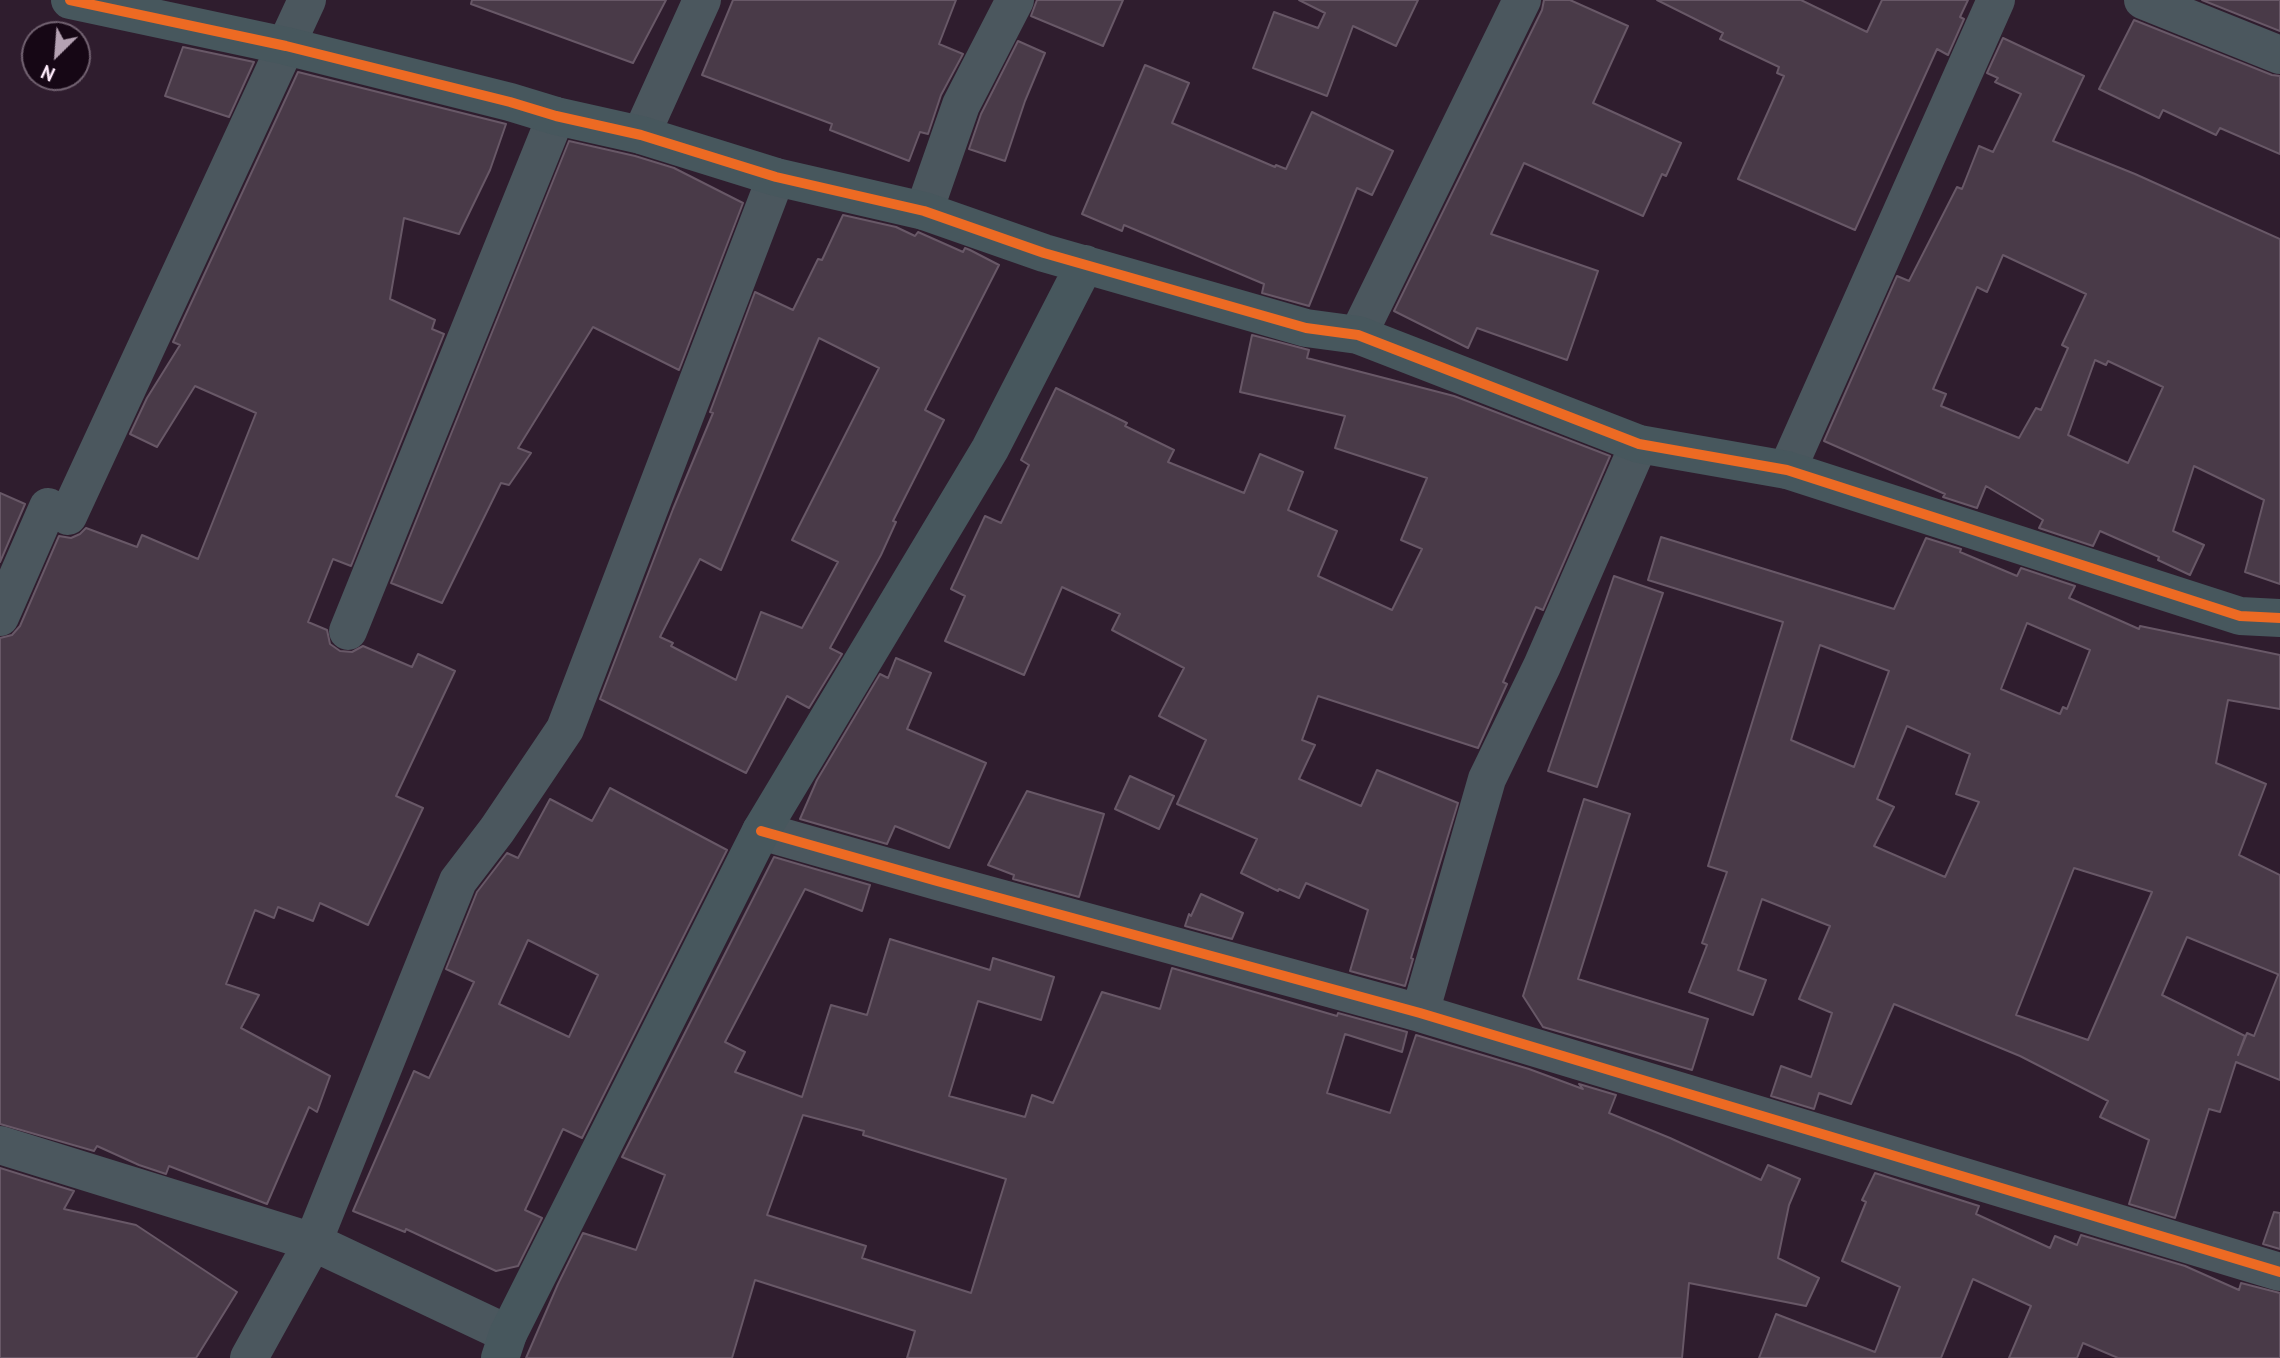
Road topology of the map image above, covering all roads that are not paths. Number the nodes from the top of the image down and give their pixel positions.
1 (71, 0) edge
2 (307, 0) edge
3 (702, 0) edge
4 (1015, 0) edge
5 (1522, 0) edge
6 (1996, 0) edge
7 (2143, 0) edge
8 (286, 46) junction
9 (2280, 55) edge
10 (556, 116) junction
11 (640, 135) junction
12 (776, 177) junction
13 (924, 211) junction
14 (1085, 264) junction
15 (1358, 335) junction
16 (1639, 444) junction
17 (1787, 470) junction
18 (0, 617) edge
19 (2280, 618) edge
20 (348, 631) dead end
21 (761, 831) junction
22 (1420, 1013) junction
23 (0, 1144) edge
24 (313, 1242) junction
25 (2280, 1272) edge
26 (504, 1346) edge
27 (249, 1358) edge

1 - 8 street
2 - 8 street
3 - 11 street
4 - 13 street
5 - 15 street
6 - 17 street
7 - 9 street
8 - 10 street
8 - 18 street
10 - 11 street
10 - 20 street
11 - 12 street
12 - 13 street
12 - 24 street
13 - 14 street
14 - 15 street
14 - 21 street
15 - 16 street
16 - 17 street
16 - 22 street
17 - 19 street
21 - 22 street
21 - 26 street
22 - 25 street
23 - 24 street
24 - 26 street
24 - 27 street

